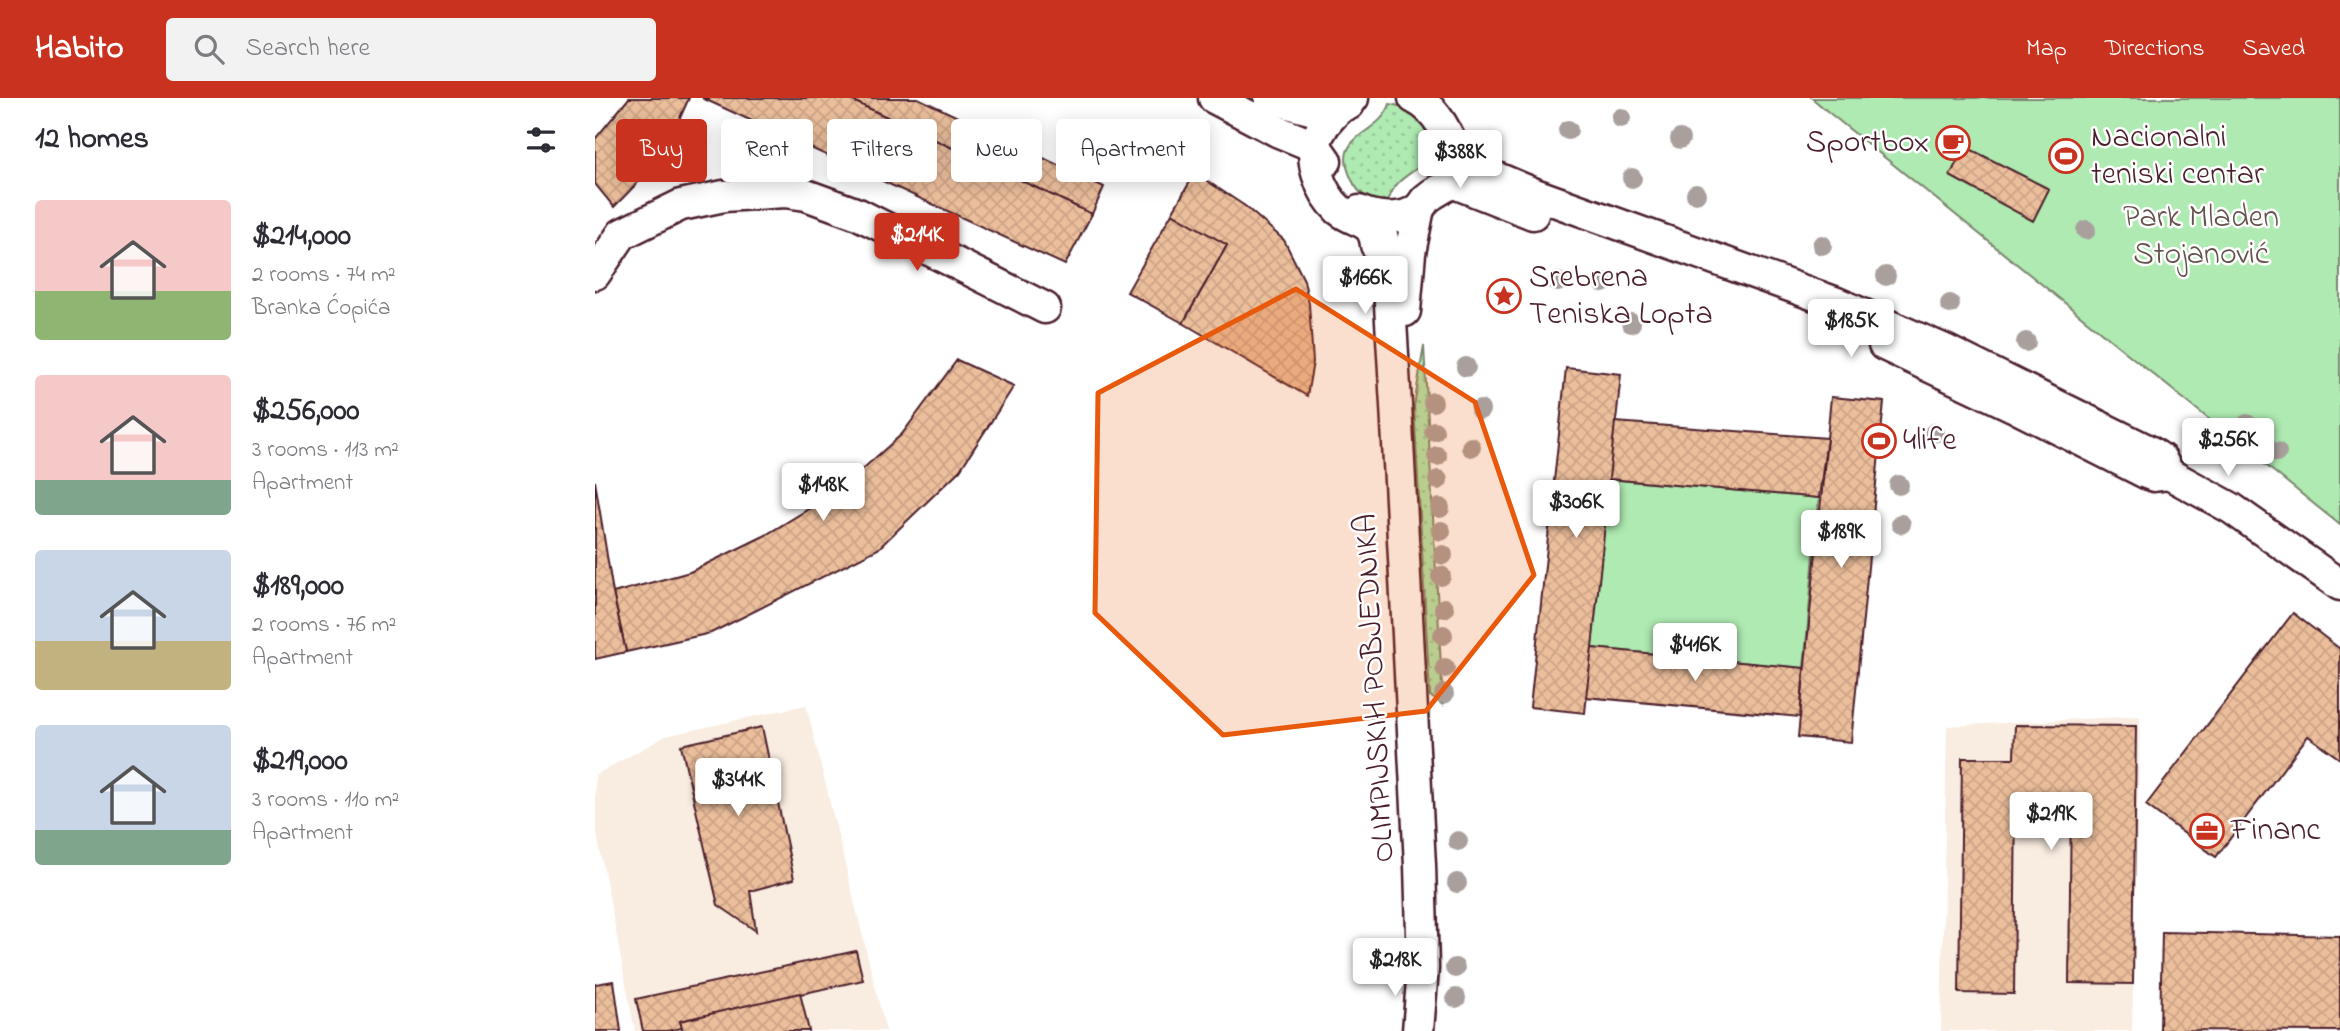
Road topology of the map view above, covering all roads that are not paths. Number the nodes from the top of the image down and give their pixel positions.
1 (1202, 98) edge
2 (1214, 98) edge
3 (1270, 98) edge
4 (1301, 98) edge
5 (1414, 98) edge
6 (1432, 98) edge
7 (1354, 99) edge
8 (1444, 127) junction
9 (1320, 158) junction
10 (1455, 172) junction
11 (1413, 212) junction
12 (1372, 220) junction
13 (595, 274) edge
14 (1045, 308) dead end
15 (1397, 405) junction
16 (2340, 585) edge
17 (1423, 968) junction
18 (1418, 1031) edge
19 (1432, 1031) edge

1 - 9 street
2 - 9 street
3 - 7 street
4 - 7 street
5 - 8 street
6 - 10 street
7 - 9 street
8 - 10 street
8 - 11 street, OLIMPIJSKIH POBJEDNIKA
9 - 12 street
10 - 11 street
10 - 16 street
11 - 12 street
11 - 15 street, OLIMPIJSKIH POBJEDNIKA
12 - 15 street, OLIMPIJSKIH POBJEDNIKA
13 - 14 street
15 - 17 street, OLIMPIJSKIH POBJEDNIKA
17 - 18 street, OLIMPIJSKIH POBJEDNIKA
17 - 19 street, OLIMPIJSKIH POBJEDNIKA

